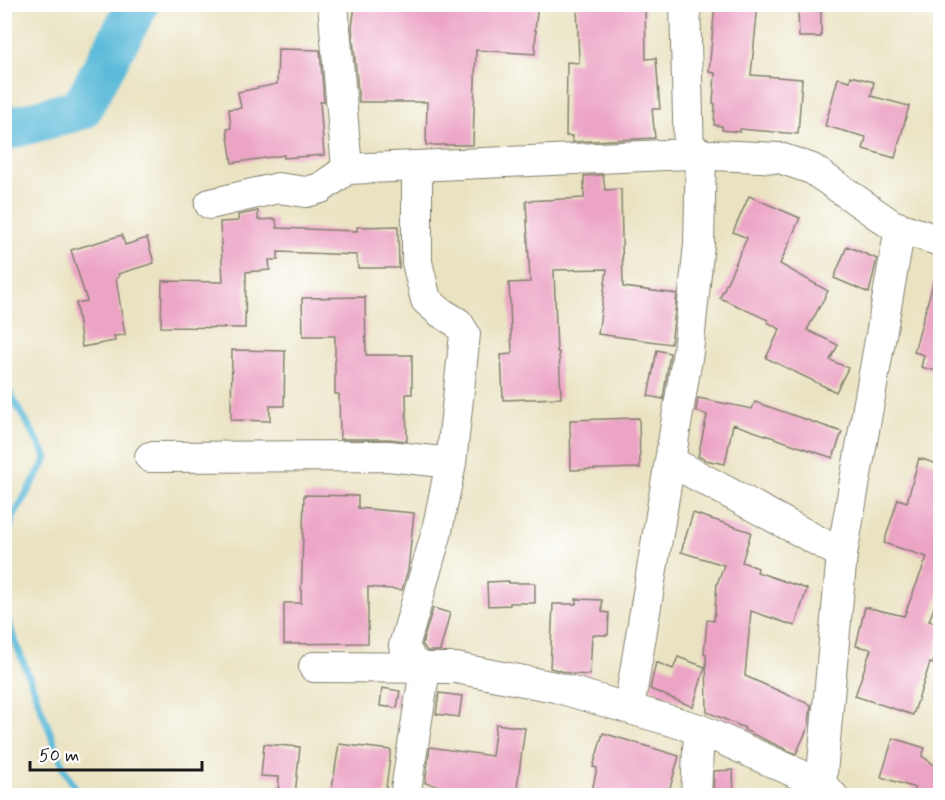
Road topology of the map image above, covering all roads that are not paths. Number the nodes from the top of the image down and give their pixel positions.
1 (333, 4) edge
2 (685, 4) edge
3 (695, 154) junction
4 (417, 167) junction
5 (347, 169) junction
6 (210, 204) dead end
7 (900, 228) junction
8 (940, 241) edge
9 (150, 457) dead end
10 (670, 461) junction
11 (451, 463) junction
12 (842, 554) junction
13 (314, 667) dead end
14 (425, 669) junction
15 (629, 708) junction
16 (699, 729) junction
17 (827, 790) edge
18 (405, 795) edge
19 (696, 795) edge

1 - 5 street
2 - 3 street
3 - 4 street
3 - 7 street
3 - 10 street
4 - 5 street
4 - 11 street
5 - 6 street
7 - 8 street
7 - 12 street
9 - 11 street
10 - 12 street
10 - 15 street
11 - 14 street
12 - 17 street
13 - 14 street
14 - 15 street
14 - 18 street
15 - 16 street
16 - 17 street
16 - 19 street

